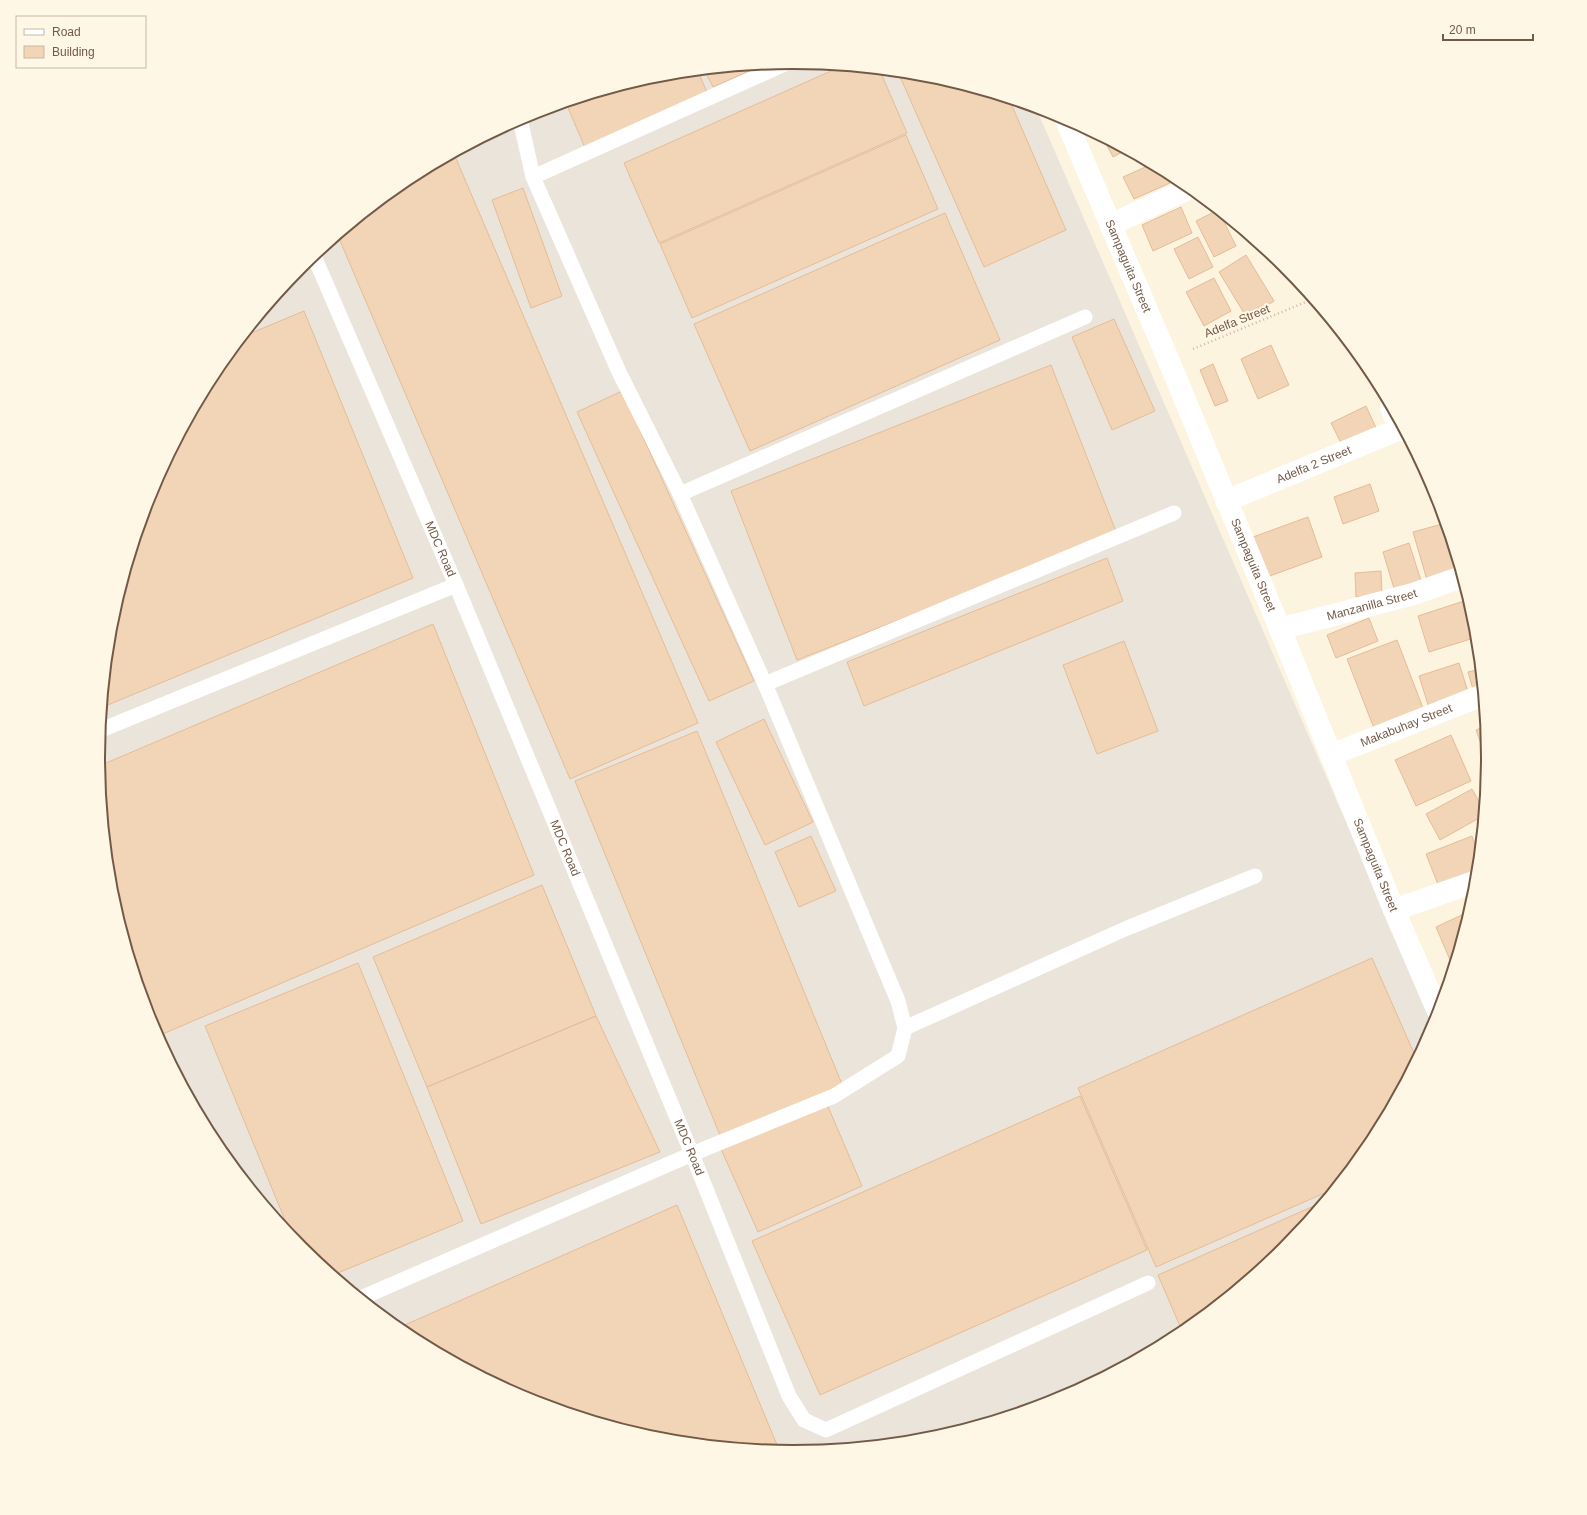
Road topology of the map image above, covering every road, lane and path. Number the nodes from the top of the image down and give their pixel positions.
1 (773, 69) edge
2 (521, 125) edge
3 (1069, 126) edge
4 (534, 177) junction
5 (1184, 191) edge
6 (1110, 225) junction
7 (317, 262) edge
8 (1308, 301) edge
9 (1085, 317) dead end
10 (1168, 359) junction
11 (1399, 430) edge
12 (680, 494) junction
13 (1226, 501) junction
14 (1174, 513) dead end
15 (1459, 578) edge
16 (456, 585) junction
17 (1280, 629) junction
18 (765, 684) junction
19 (1479, 696) edge
20 (106, 728) edge
21 (1331, 755) junction
22 (1255, 876) dead end
23 (1470, 883) edge
24 (1394, 910) junction
25 (1435, 1006) edge
26 (905, 1028) junction
27 (692, 1154) junction
28 (1148, 1283) dead end
29 (365, 1296) edge

1 - 4 lane
2 - 4 lane
3 - 6 street, Sampaguita Street
4 - 12 lane
5 - 6 street
6 - 10 street, Sampaguita Street
7 - 16 lane, MDC Road
8 - 10 path, Adelfa Street
9 - 12 lane
10 - 13 street, Sampaguita Street
11 - 13 street, Adelfa 2 Street
12 - 18 lane
13 - 17 street, Sampaguita Street
14 - 18 lane
15 - 17 street, Manzanilla Street
16 - 20 lane
16 - 27 lane, MDC Road
17 - 21 street, Sampaguita Street
18 - 26 lane
19 - 21 street, Makabuhay Street
21 - 24 street, Sampaguita Street
22 - 26 lane
23 - 24 street
24 - 25 street, Sampaguita Street
26 - 27 lane
27 - 28 lane, MDC Road
27 - 29 lane

